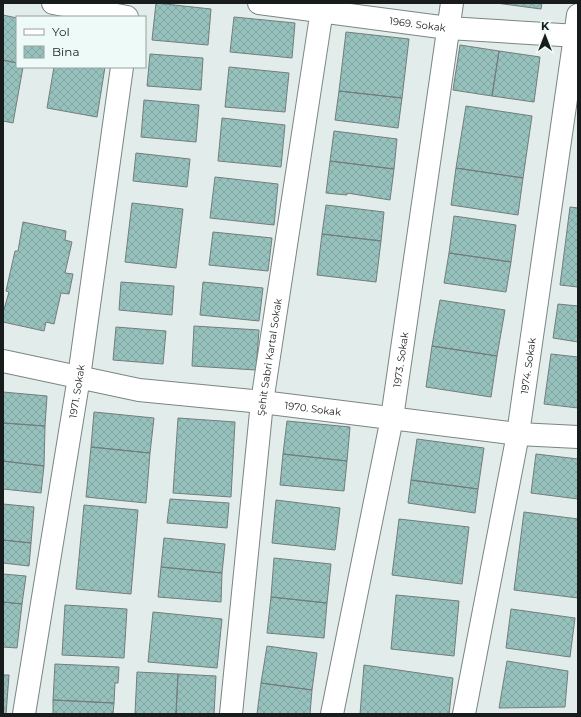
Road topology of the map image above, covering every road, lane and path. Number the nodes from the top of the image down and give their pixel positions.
1 (53, 3) edge
2 (132, 3) edge
3 (259, 3) edge
4 (452, 3) edge
5 (322, 8) edge
6 (123, 16) edge
7 (128, 16) edge
8 (448, 28) junction
9 (577, 29) edge
10 (122, 68) edge
11 (3, 361) edge
12 (79, 377) junction
13 (262, 402) junction
14 (392, 418) junction
15 (518, 434) junction
16 (578, 437) edge
17 (24, 714) edge
18 (230, 714) edge
19 (332, 714) edge
20 (464, 714) edge

1 - 6 street
2 - 7 street
3 - 5 street, 1969. Sokak
4 - 8 street, 1973. Sokak
5 - 8 street, 1969. Sokak
5 - 13 street, Şehit Sabri Kartal Sokak
8 - 9 street, 1969. Sokak
8 - 14 street, 1973. Sokak
9 - 15 street, 1974. Sokak
10 - 12 street, 1971. Sokak
11 - 12 street, 1970. Sokak
12 - 13 street, 1970. Sokak
12 - 17 street, 1971. Sokak
13 - 14 street, 1970. Sokak
13 - 18 street, Şehit Sabri Kartal Sokak
14 - 15 street, 1970. Sokak
14 - 19 street, 1973. Sokak
15 - 16 street, 1970. Sokak
15 - 20 street, 1974. Sokak

